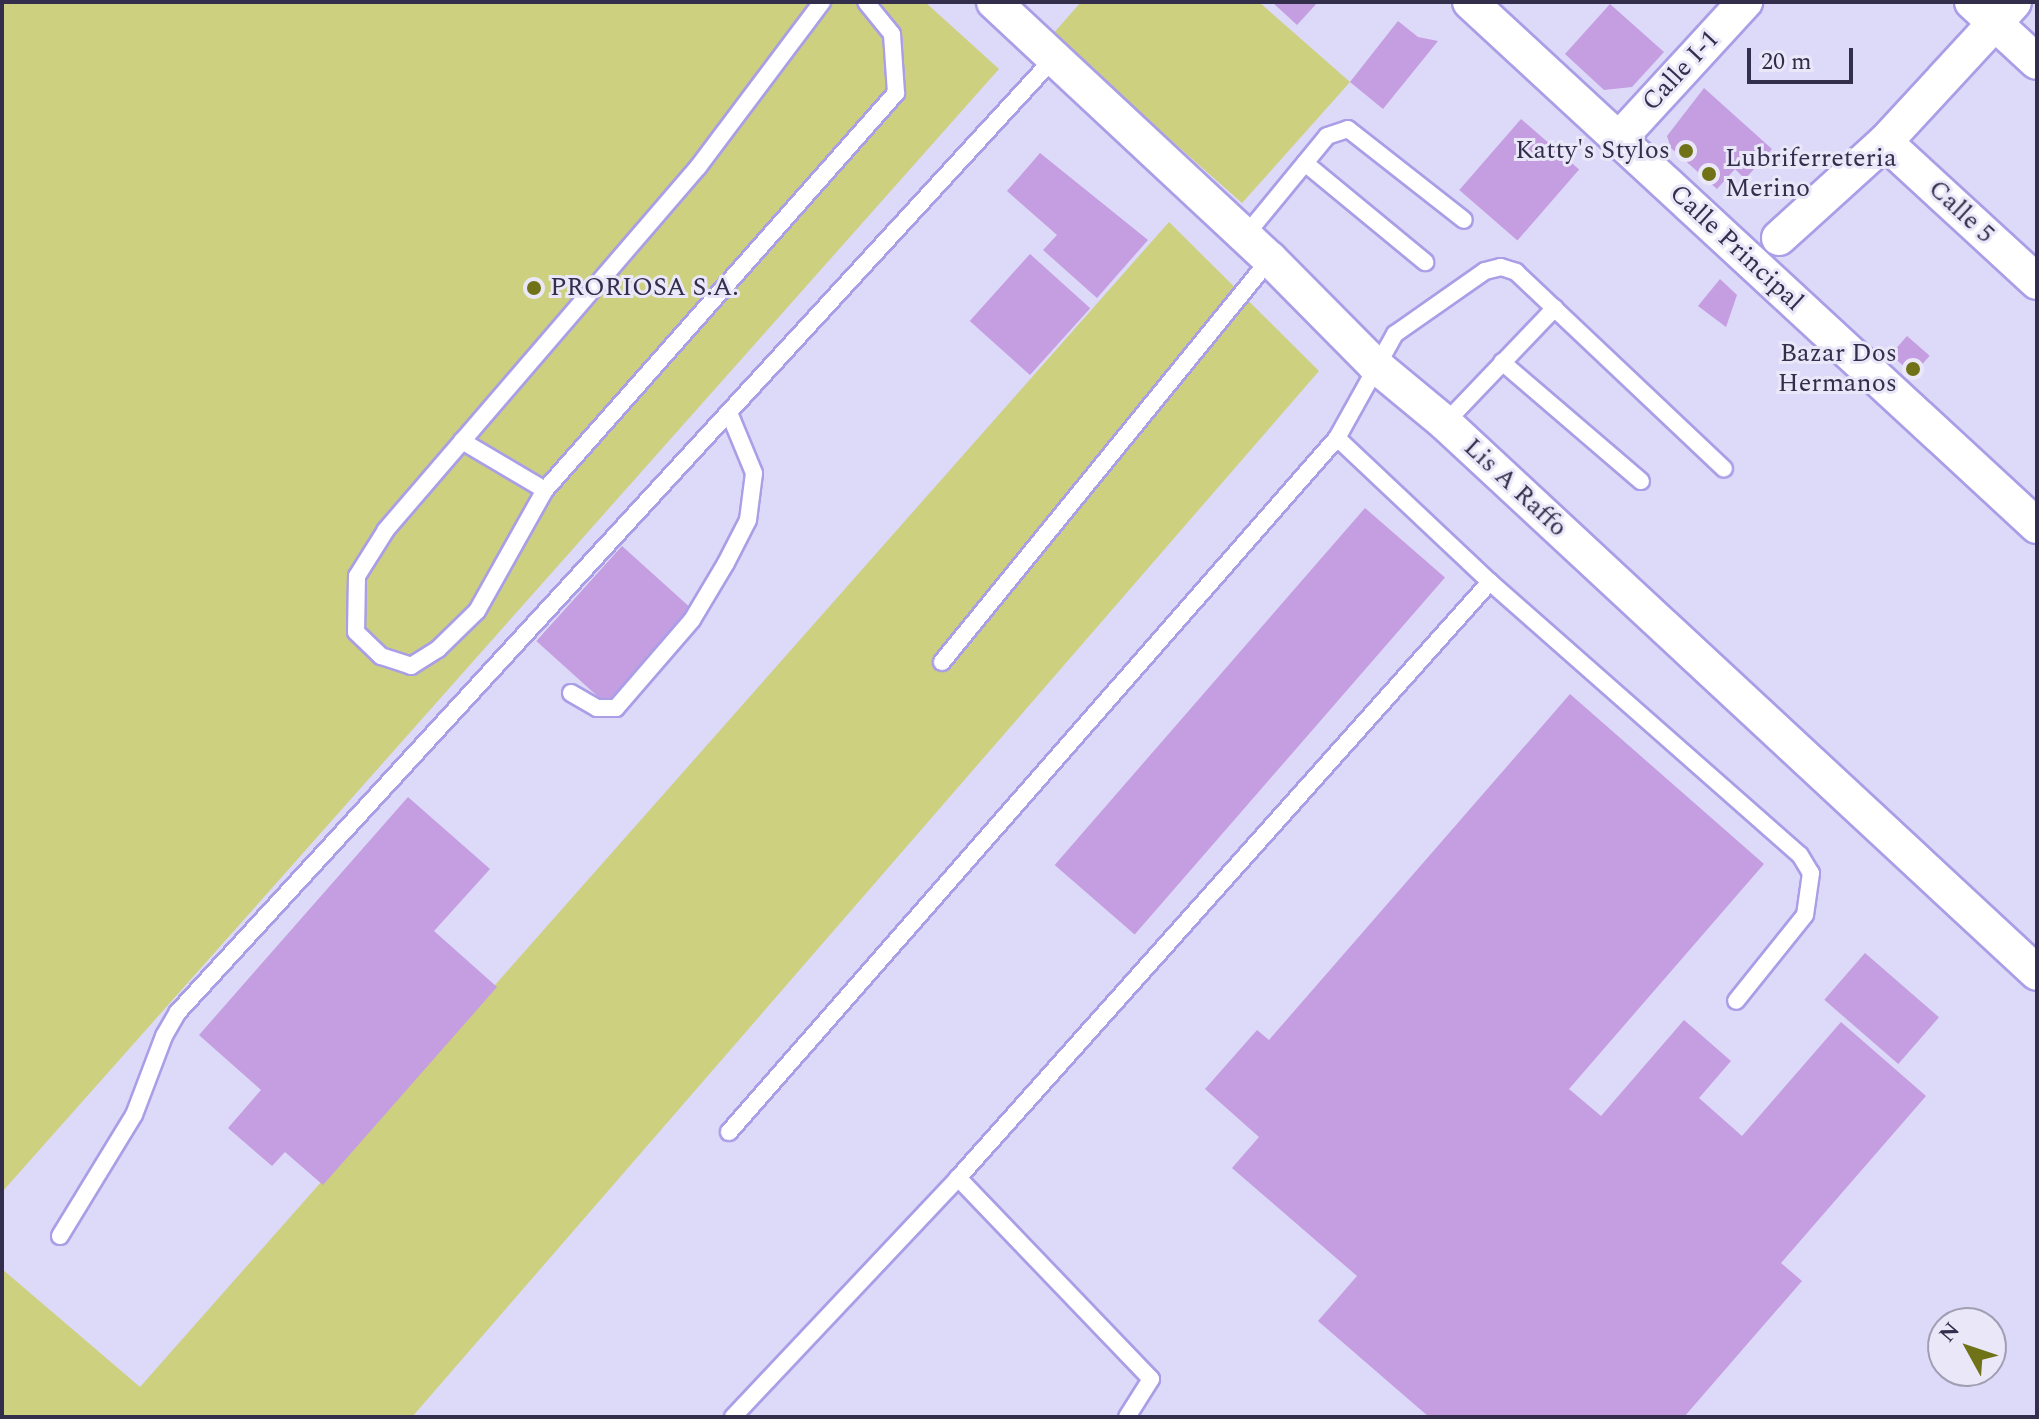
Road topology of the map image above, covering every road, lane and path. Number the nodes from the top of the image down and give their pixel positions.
1 (822, 2) edge
2 (866, 2) edge
3 (994, 2) edge
4 (1745, 2) edge
5 (1492, 9) edge
6 (1994, 9) edge
7 (1054, 58) junction
8 (2037, 62) edge
9 (1618, 140) junction
10 (1885, 142) junction
11 (1305, 163) junction
12 (1464, 220) dead end
13 (1245, 236) junction
14 (1779, 238) dead end
15 (1270, 259) junction
16 (1425, 262) dead end
17 (2037, 282) edge
18 (1555, 308) junction
19 (1502, 362) junction
20 (1375, 365) junction
21 (730, 415) junction
22 (1445, 423) junction
23 (1337, 438) junction
24 (462, 441) junction
25 (1724, 469) dead end
26 (1641, 481) dead end
27 (545, 490) junction
28 (2037, 526) edge
29 (1490, 582) junction
30 (942, 662) dead end
31 (571, 693) dead end
32 (2037, 973) edge
33 (1736, 1001) dead end
34 (729, 1132) dead end
35 (958, 1178) junction
36 (60, 1236) dead end
37 (733, 1417) edge
38 (1127, 1417) edge

1 - 24 lane
2 - 27 lane
3 - 7 street, Lis A Raffo
4 - 9 street, Calle I-1
5 - 9 street, Calle Principal
6 - 8 street
6 - 10 street
7 - 13 street, Lis A Raffo
7 - 21 lane
9 - 28 street, Calle Principal
10 - 14 street
10 - 17 street, Calle 5
11 - 12 lane
11 - 13 lane
11 - 16 lane
13 - 15 street, Lis A Raffo
15 - 20 street, Lis A Raffo
15 - 30 lane
18 - 19 lane
18 - 20 lane
18 - 25 lane
19 - 22 lane
19 - 26 lane
20 - 22 street, Lis A Raffo
20 - 23 lane
21 - 31 lane
21 - 36 lane
22 - 32 street, Lis A Raffo
23 - 29 lane
23 - 34 lane
24 - 27 lane
24 - 27 lane
29 - 33 lane
29 - 35 lane
35 - 37 lane
35 - 38 lane

